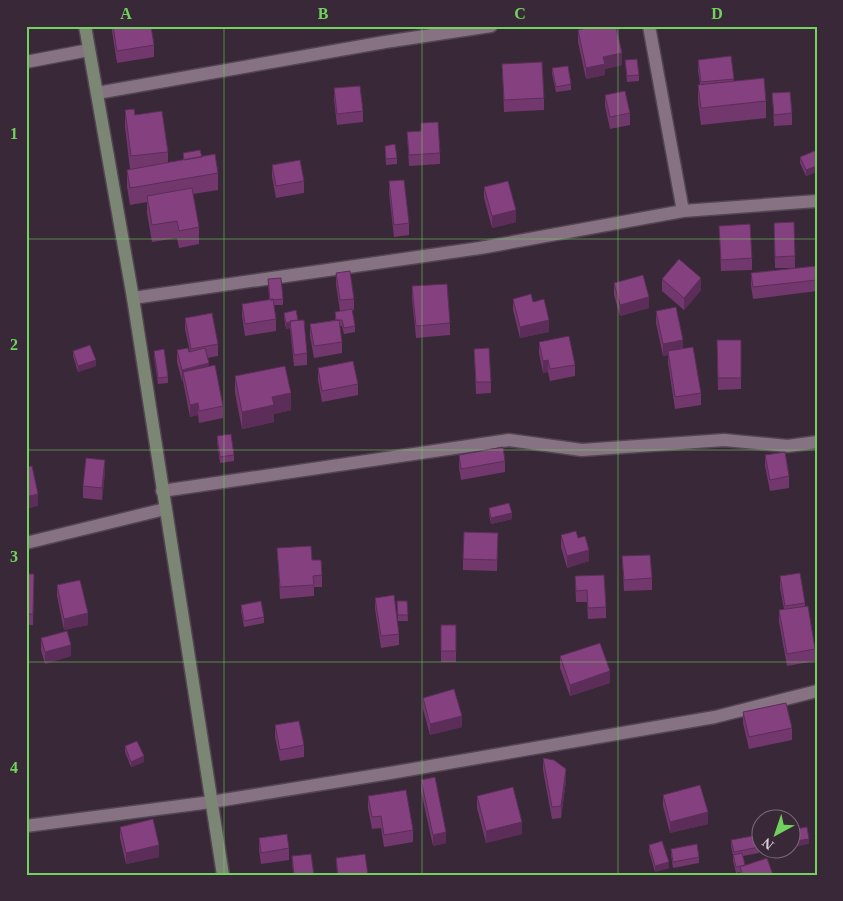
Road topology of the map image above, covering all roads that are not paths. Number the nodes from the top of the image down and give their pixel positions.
1 (86, 26) edge
2 (491, 26) edge
3 (649, 26) edge
4 (89, 50) junction
5 (26, 62) edge
6 (97, 93) junction
7 (817, 201) edge
8 (683, 210) junction
9 (133, 298) junction
10 (817, 442) edge
11 (162, 491) junction
12 (165, 509) junction
13 (26, 544) edge
14 (817, 691) edge
15 (211, 802) junction
16 (26, 826) edge
17 (222, 875) edge

1 - 4 main road
2 - 6 street
3 - 8 street
4 - 5 street
4 - 6 main road
6 - 9 main road
7 - 8 street
8 - 9 street
9 - 11 main road
10 - 11 street
11 - 12 main road
12 - 13 street
12 - 15 main road
14 - 15 street
15 - 16 street
15 - 17 main road

